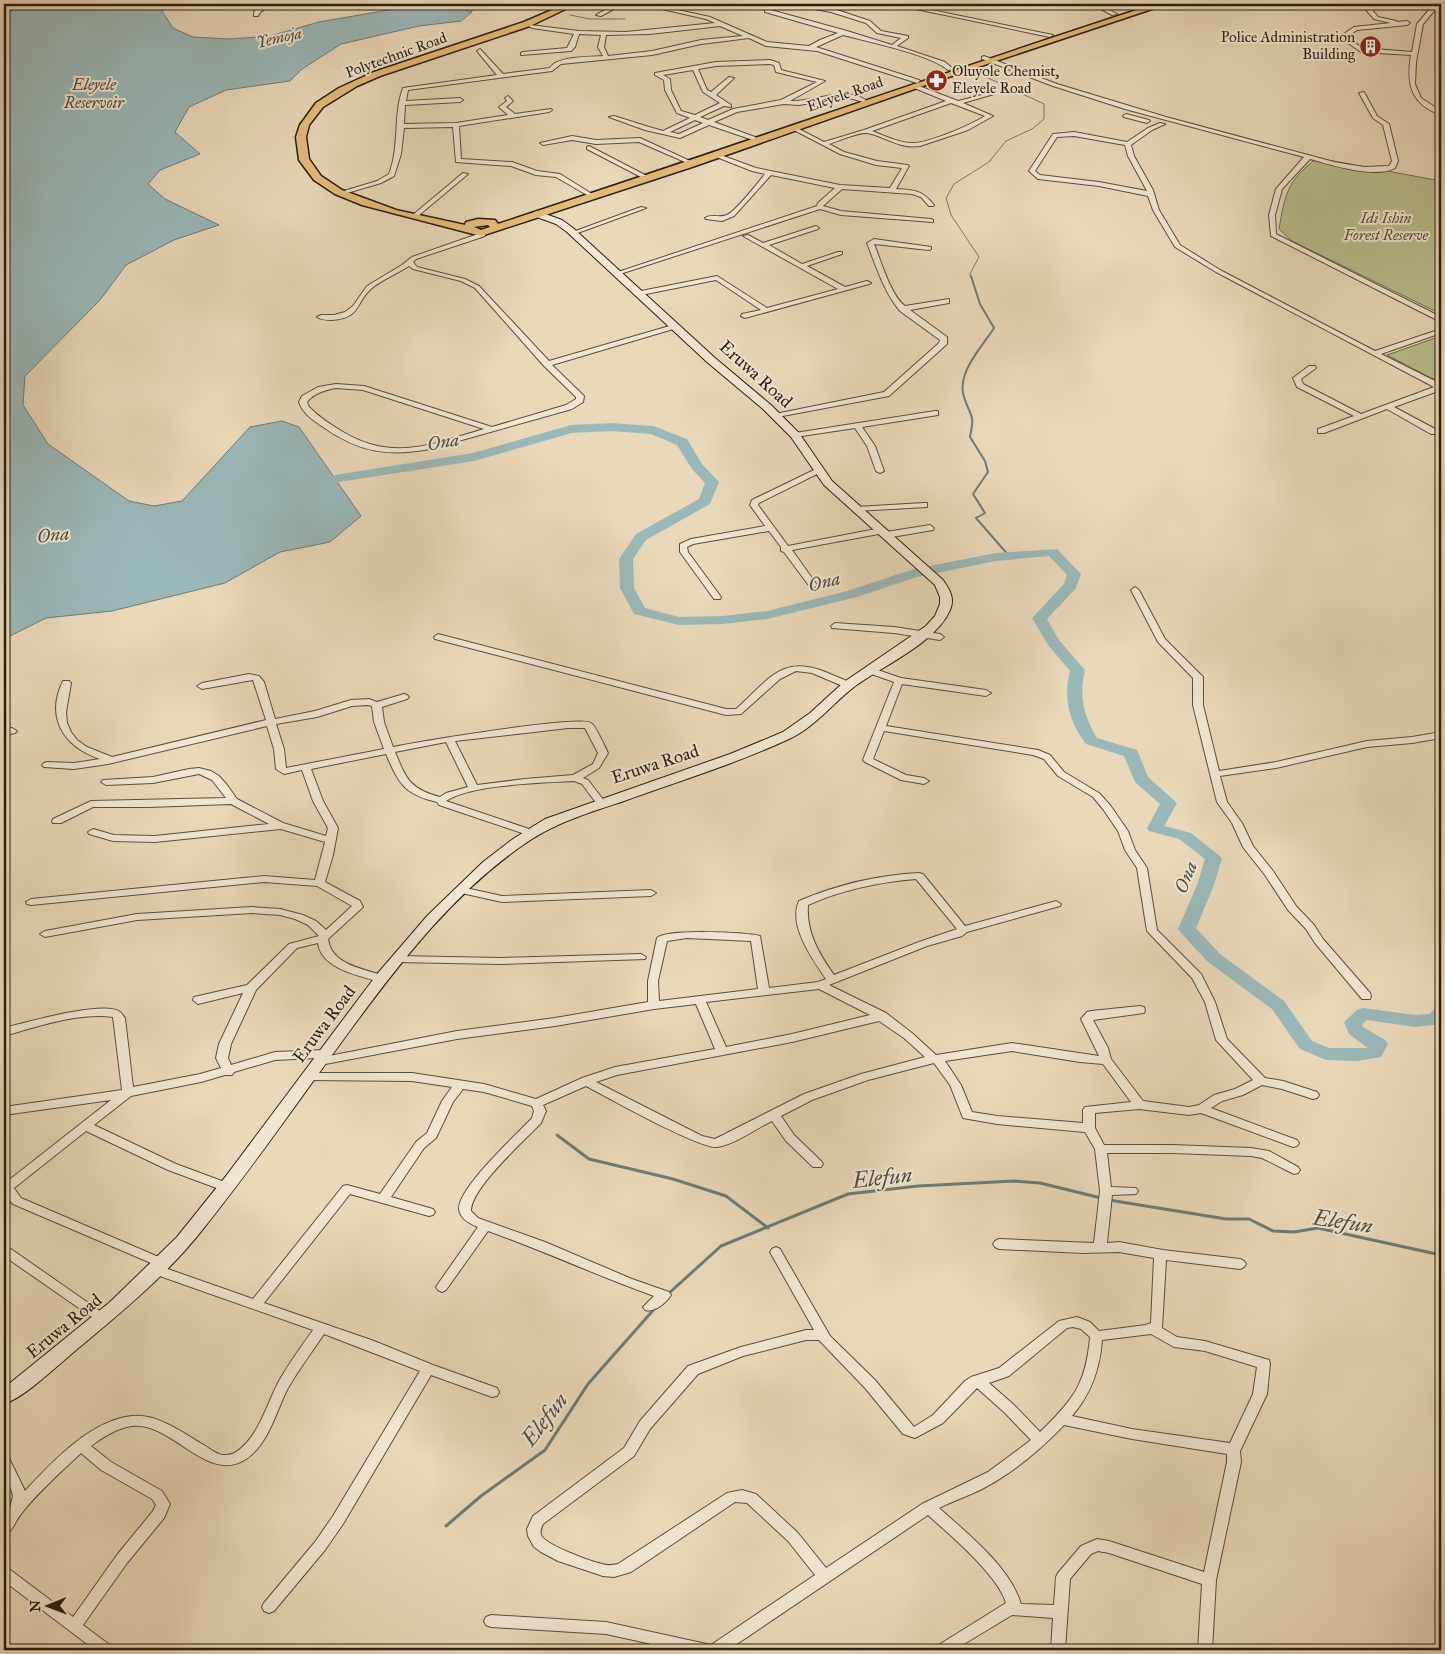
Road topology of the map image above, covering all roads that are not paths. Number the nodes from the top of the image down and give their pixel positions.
1 (283, 4) edge
2 (572, 4) edge
3 (579, 4) edge
4 (620, 4) edge
5 (643, 4) edge
6 (790, 4) edge
7 (816, 4) edge
8 (895, 4) edge
9 (930, 4) edge
10 (1095, 4) edge
11 (1147, 4) edge
12 (1164, 4) edge
13 (1364, 4) edge
14 (1437, 4) edge
15 (919, 9) junction
16 (829, 10) junction
17 (891, 10) dead end
18 (767, 11) dead end
19 (1114, 14) junction
20 (256, 15) dead end
21 (599, 15) dead end
22 (1407, 23) junction
23 (721, 24) junction
24 (1420, 24) junction
25 (532, 26) junction
26 (577, 32) junction
27 (845, 32) junction
28 (604, 33) junction
29 (1050, 36) junction
30 (747, 37) junction
31 (893, 47) junction
32 (811, 48) junction
33 (480, 51) dead end
34 (523, 54) dead end
35 (1415, 54) junction
36 (606, 57) junction
37 (984, 60) junction
38 (696, 68) junction
39 (955, 69) junction
40 (501, 76) junction
41 (486, 78) junction
42 (731, 78) dead end
43 (916, 84) junction
44 (485, 87) dead end
45 (992, 93) dead end
46 (1362, 93) dead end
47 (711, 96) junction
48 (508, 98) dead end
49 (460, 100) dead end
50 (863, 100) junction
51 (783, 102) junction
52 (954, 102) junction
53 (402, 103) junction
54 (725, 104) junction
55 (549, 110) dead end
56 (735, 110) junction
57 (1441, 113) edge
58 (514, 116) junction
59 (612, 116) dead end
60 (1126, 116) dead end
61 (695, 117) junction
62 (708, 122) junction
63 (1162, 124) junction
64 (456, 125) junction
65 (400, 126) junction
66 (793, 128) junction
67 (866, 132) junction
68 (663, 133) junction
69 (754, 138) junction
70 (543, 143) dead end
71 (823, 144) junction
72 (1128, 144) junction
73 (589, 148) dead end
74 (1298, 153) junction
75 (716, 156) junction
76 (687, 161) junction
77 (1306, 161) junction
78 (770, 173) junction
79 (465, 174) dead end
80 (643, 176) junction
81 (622, 185) junction
82 (840, 187) junction
83 (893, 190) junction
84 (347, 191) junction
85 (602, 191) junction
86 (589, 194) junction
87 (1150, 194) junction
88 (931, 205) dead end
89 (820, 207) junction
90 (643, 208) dead end
91 (534, 214) junction
92 (416, 215) junction
93 (708, 218) dead end
94 (931, 221) dead end
95 (492, 225) junction
96 (469, 228) junction
97 (816, 228) dead end
98 (481, 233) junction
99 (573, 233) junction
100 (746, 236) dead end
101 (463, 240) junction
102 (763, 245) junction
103 (929, 248) dead end
104 (840, 253) dead end
105 (410, 263) junction
106 (802, 266) junction
107 (618, 273) junction
108 (867, 283) dead end
109 (844, 289) junction
110 (640, 294) junction
111 (946, 301) dead end
112 (903, 309) junction
113 (766, 310) junction
114 (745, 316) dead end
115 (321, 317) dead end
116 (1441, 320) edge
117 (676, 326) junction
118 (1441, 331) edge
119 (1376, 353) junction
120 (547, 364) junction
121 (1312, 368) dead end
122 (1441, 387) edge
123 (1388, 407) junction
124 (935, 413) dead end
125 (775, 416) junction
126 (1360, 416) junction
127 (858, 424) junction
128 (492, 429) junction
129 (1321, 431) dead end
130 (1434, 432) dead end
131 (795, 435) junction
132 (819, 470) junction
133 (880, 471) dead end
134 (924, 505) dead end
135 (856, 509) junction
136 (769, 528) junction
137 (930, 528) dead end
138 (884, 533) junction
139 (784, 549) junction
140 (813, 585) dead end
141 (1135, 590) dead end
142 (717, 596) dead end
143 (835, 626) dead end
144 (924, 634) junction
145 (438, 637) dead end
146 (940, 637) dead end
147 (869, 670) junction
148 (899, 681) junction
149 (66, 683) dead end
150 (848, 685) junction
151 (202, 686) dead end
152 (986, 693) dead end
153 (404, 697) dead end
154 (376, 705) junction
155 (272, 722) junction
156 (880, 728) junction
157 (1441, 735) edge
158 (449, 739) junction
159 (388, 749) junction
160 (111, 760) junction
161 (47, 766) dead end
162 (306, 769) junction
163 (1215, 774) junction
164 (575, 778) junction
165 (106, 782) dead end
166 (924, 782) dead end
167 (474, 788) junction
168 (233, 800) junction
169 (441, 800) junction
170 (600, 802) junction
171 (57, 821) dead end
172 (281, 826) junction
173 (93, 832) dead end
174 (531, 833) junction
175 (329, 840) junction
176 (319, 883) junction
177 (461, 890) junction
178 (651, 893) dead end
179 (31, 902) dead end
180 (1056, 904) dead end
181 (963, 930) junction
182 (45, 934) dead end
183 (325, 937) junction
184 (641, 958) dead end
185 (397, 959) junction
186 (381, 978) junction
187 (832, 980) junction
188 (820, 985) junction
189 (251, 988) junction
190 (764, 993) junction
191 (1366, 996) dead end
192 (198, 1000) dead end
193 (700, 1000) junction
194 (654, 1005) junction
195 (1140, 1010) dead end
196 (882, 1016) junction
197 (4, 1032) edge
198 (722, 1051) junction
199 (932, 1056) junction
200 (322, 1058) junction
201 (1106, 1060) junction
202 (228, 1072) junction
203 (308, 1076) junction
204 (586, 1081) junction
205 (1262, 1081) junction
206 (460, 1084) junction
207 (128, 1092) junction
208 (1313, 1095) dead end
209 (537, 1103) junction
210 (1139, 1105) junction
211 (1202, 1109) junction
212 (4, 1111) edge
213 (774, 1114) junction
214 (87, 1127) junction
215 (1089, 1128) junction
216 (1293, 1143) dead end
217 (1101, 1149) junction
218 (818, 1164) dead end
219 (1294, 1170) dead end
220 (226, 1187) junction
221 (1132, 1191) dead end
222 (1106, 1196) junction
223 (384, 1198) junction
224 (429, 1212) dead end
225 (486, 1225) junction
226 (999, 1244) dead end
227 (1100, 1247) junction
228 (4, 1250) edge
229 (776, 1252) dead end
230 (1163, 1255) junction
231 (1240, 1264) dead end
232 (160, 1267) junction
233 (442, 1287) dead end
234 (255, 1306) junction
235 (649, 1307) dead end
236 (103, 1318) junction
237 (1153, 1328) junction
238 (321, 1329) junction
239 (822, 1335) junction
240 (1096, 1336) junction
241 (428, 1369) junction
242 (976, 1381) junction
243 (492, 1392) dead end
244 (4, 1395) edge
245 (1061, 1419) junction
246 (1039, 1440) junction
247 (82, 1446) junction
248 (1233, 1451) junction
249 (4, 1462) edge
250 (929, 1507) junction
251 (18, 1510) junction
252 (4, 1529) edge
253 (4, 1573) edge
254 (825, 1577) junction
255 (1210, 1580) junction
256 (269, 1606) dead end
257 (1010, 1609) junction
258 (1060, 1612) junction
259 (491, 1621) dead end
260 (74, 1626) junction
261 (106, 1650) edge
262 (707, 1650) edge
263 (716, 1650) edge
264 (942, 1650) edge
265 (1058, 1650) edge
266 (1205, 1650) edge

1 - 20 street
2 - 96 main road, Polytechnic Road
3 - 25 main road, Polytechnic Road
4 - 21 street
5 - 23 street
6 - 16 street
7 - 16 street
8 - 15 street
9 - 15 street
10 - 19 street
11 - 19 main road, Eleyele Road
12 - 37 main road, Eleyele Road
13 - 22 street
14 - 24 street
15 - 17 street
15 - 29 street
16 - 31 street
18 - 27 street
19 - 29 main road, Eleyele Road
22 - 24 street
22 - 35 street
23 - 28 street
23 - 30 street
24 - 35 street
25 - 26 street
25 - 84 main road, Polytechnic Road
26 - 28 street
26 - 34 street
27 - 31 street
27 - 32 street
28 - 36 street
29 - 37 main road, Eleyele Road
30 - 32 street
30 - 36 street
31 - 39 street
32 - 43 street
33 - 40 street
35 - 57 street
36 - 40 street
37 - 39 main road, Eleyele Road
37 - 74 street
38 - 47 street
38 - 51 street
38 - 61 street
39 - 43 main road, Eleyele Road
40 - 41 street
41 - 44 street
41 - 53 street
42 - 47 street
43 - 50 main road, Eleyele Road
43 - 52 street
43 - 66 main road, Eleyele Road
45 - 52 street
46 - 74 street
47 - 54 street
48 - 58 street
49 - 53 street
50 - 51 street
50 - 69 main road, Eleyele Road
51 - 56 street
52 - 67 street
52 - 67 street
53 - 65 street
54 - 56 street
54 - 61 street
55 - 58 street
56 - 62 street
58 - 64 street
59 - 68 street
60 - 63 street
61 - 62 street
61 - 68 street
62 - 68 street
62 - 69 street
63 - 72 street
63 - 77 street
64 - 65 street
64 - 86 street
65 - 84 street
66 - 71 street
66 - 75 main road, Eleyele Road
67 - 71 street
69 - 76 main road, Eleyele Road
70 - 76 street
71 - 83 street
72 - 87 street
72 - 87 street
73 - 80 street
74 - 77 street
75 - 78 street
75 - 81 main road, Eleyele Road
76 - 80 main road, Eleyele Road
77 - 116 street
78 - 82 street
78 - 93 street
79 - 92 street
80 - 81 main road, Eleyele Road
81 - 85 main road, Eleyele Road
82 - 83 street
82 - 89 street
83 - 88 street
84 - 92 main road, Polytechnic Road
85 - 86 main road, Eleyele Road
85 - 91 main road, Eleyele Road
86 - 91 main road, Eleyele Road
87 - 119 street
89 - 94 street
89 - 107 street
90 - 99 street
91 - 95 main road
91 - 99 main road, Eruwa Road
92 - 96 main road, Polytechnic Road
95 - 96 main road
95 - 98 main road
96 - 98 main road
96 - 101 street
97 - 102 street
98 - 101 street
99 - 107 main road, Eruwa Road
100 - 102 street
101 - 105 street
102 - 106 street
103 - 112 street
104 - 106 street
105 - 115 street
105 - 120 street
106 - 109 street
107 - 110 main road, Eruwa Road
108 - 109 street
109 - 113 street
110 - 113 street
110 - 117 main road, Eruwa Road
111 - 112 street
112 - 125 street
113 - 114 street
117 - 120 street
117 - 125 main road, Eruwa Road
118 - 119 street
119 - 122 street
120 - 128 street
121 - 126 street
122 - 123 street
123 - 126 street
123 - 130 street
124 - 127 street
125 - 131 main road, Eruwa Road
126 - 129 street
127 - 131 street
127 - 133 street
128 - 128 street
131 - 132 main road, Eruwa Road
132 - 135 main road, Eruwa Road
132 - 136 street
134 - 135 street
135 - 138 main road, Eruwa Road
136 - 139 street
136 - 142 street
137 - 138 street
138 - 139 street
138 - 144 main road, Eruwa Road
139 - 140 street
141 - 163 street
143 - 144 street
144 - 146 street
144 - 147 main road, Eruwa Road
145 - 150 street
147 - 148 street
147 - 150 main road, Eruwa Road
148 - 152 street
148 - 156 street
149 - 160 street
150 - 170 main road, Eruwa Road
151 - 155 street
153 - 154 street
154 - 155 street
154 - 159 street
155 - 160 street
155 - 162 street
156 - 166 street
156 - 205 street
157 - 163 street
158 - 159 street
158 - 164 street
158 - 167 street
159 - 162 street
159 - 169 street
160 - 161 street
162 - 175 street
163 - 191 street
164 - 167 street
164 - 170 street
165 - 168 street
167 - 169 street
168 - 171 street
168 - 172 street
169 - 174 street
170 - 174 main road, Eruwa Road
172 - 173 street
172 - 175 street
174 - 177 main road, Eruwa Road
175 - 176 street
176 - 179 street
176 - 183 street
177 - 178 street
177 - 185 main road, Eruwa Road
180 - 181 street
181 - 187 street
181 - 187 street
182 - 183 street
183 - 186 street
183 - 189 street
184 - 185 street
185 - 186 main road, Eruwa Road
186 - 200 main road, Eruwa Road
187 - 188 street
188 - 190 street
188 - 196 street
189 - 192 street
189 - 202 street
190 - 193 street
190 - 194 street
193 - 194 street
193 - 198 street
194 - 200 street
195 - 201 street
196 - 198 street
196 - 199 street
197 - 207 street
198 - 204 street
199 - 201 street
199 - 213 street
199 - 215 street
200 - 202 street
200 - 203 main road, Eruwa Road
201 - 210 street
202 - 207 street
203 - 206 street
203 - 220 main road, Eruwa Road
204 - 209 street
204 - 213 street
205 - 208 street
205 - 211 street
206 - 209 street
206 - 223 street
207 - 212 street
207 - 214 street
209 - 225 street
210 - 211 street
210 - 215 street
211 - 216 street
213 - 218 street
214 - 220 street
214 - 232 street
215 - 217 street
217 - 219 street
217 - 222 street
220 - 232 main road, Eruwa Road
221 - 222 street
222 - 227 street
223 - 224 street
223 - 234 street
225 - 233 street
225 - 235 street
226 - 227 street
227 - 230 street
228 - 236 street
229 - 239 street
230 - 231 street
230 - 237 street
232 - 234 street
232 - 236 main road, Eruwa Road
234 - 238 street
236 - 244 main road, Eruwa Road
237 - 240 street
237 - 248 street
238 - 241 street
238 - 247 street
239 - 242 street
239 - 254 street
240 - 242 street
240 - 245 street
241 - 243 street
241 - 256 street
242 - 246 street
245 - 246 street
245 - 248 street
246 - 250 street
247 - 251 street
247 - 260 street
248 - 255 street
249 - 251 street
250 - 254 street
250 - 257 street
251 - 252 street
253 - 260 street
254 - 263 street
255 - 258 street
255 - 266 street
257 - 258 street
257 - 264 street
258 - 265 street
259 - 262 street
260 - 261 street

